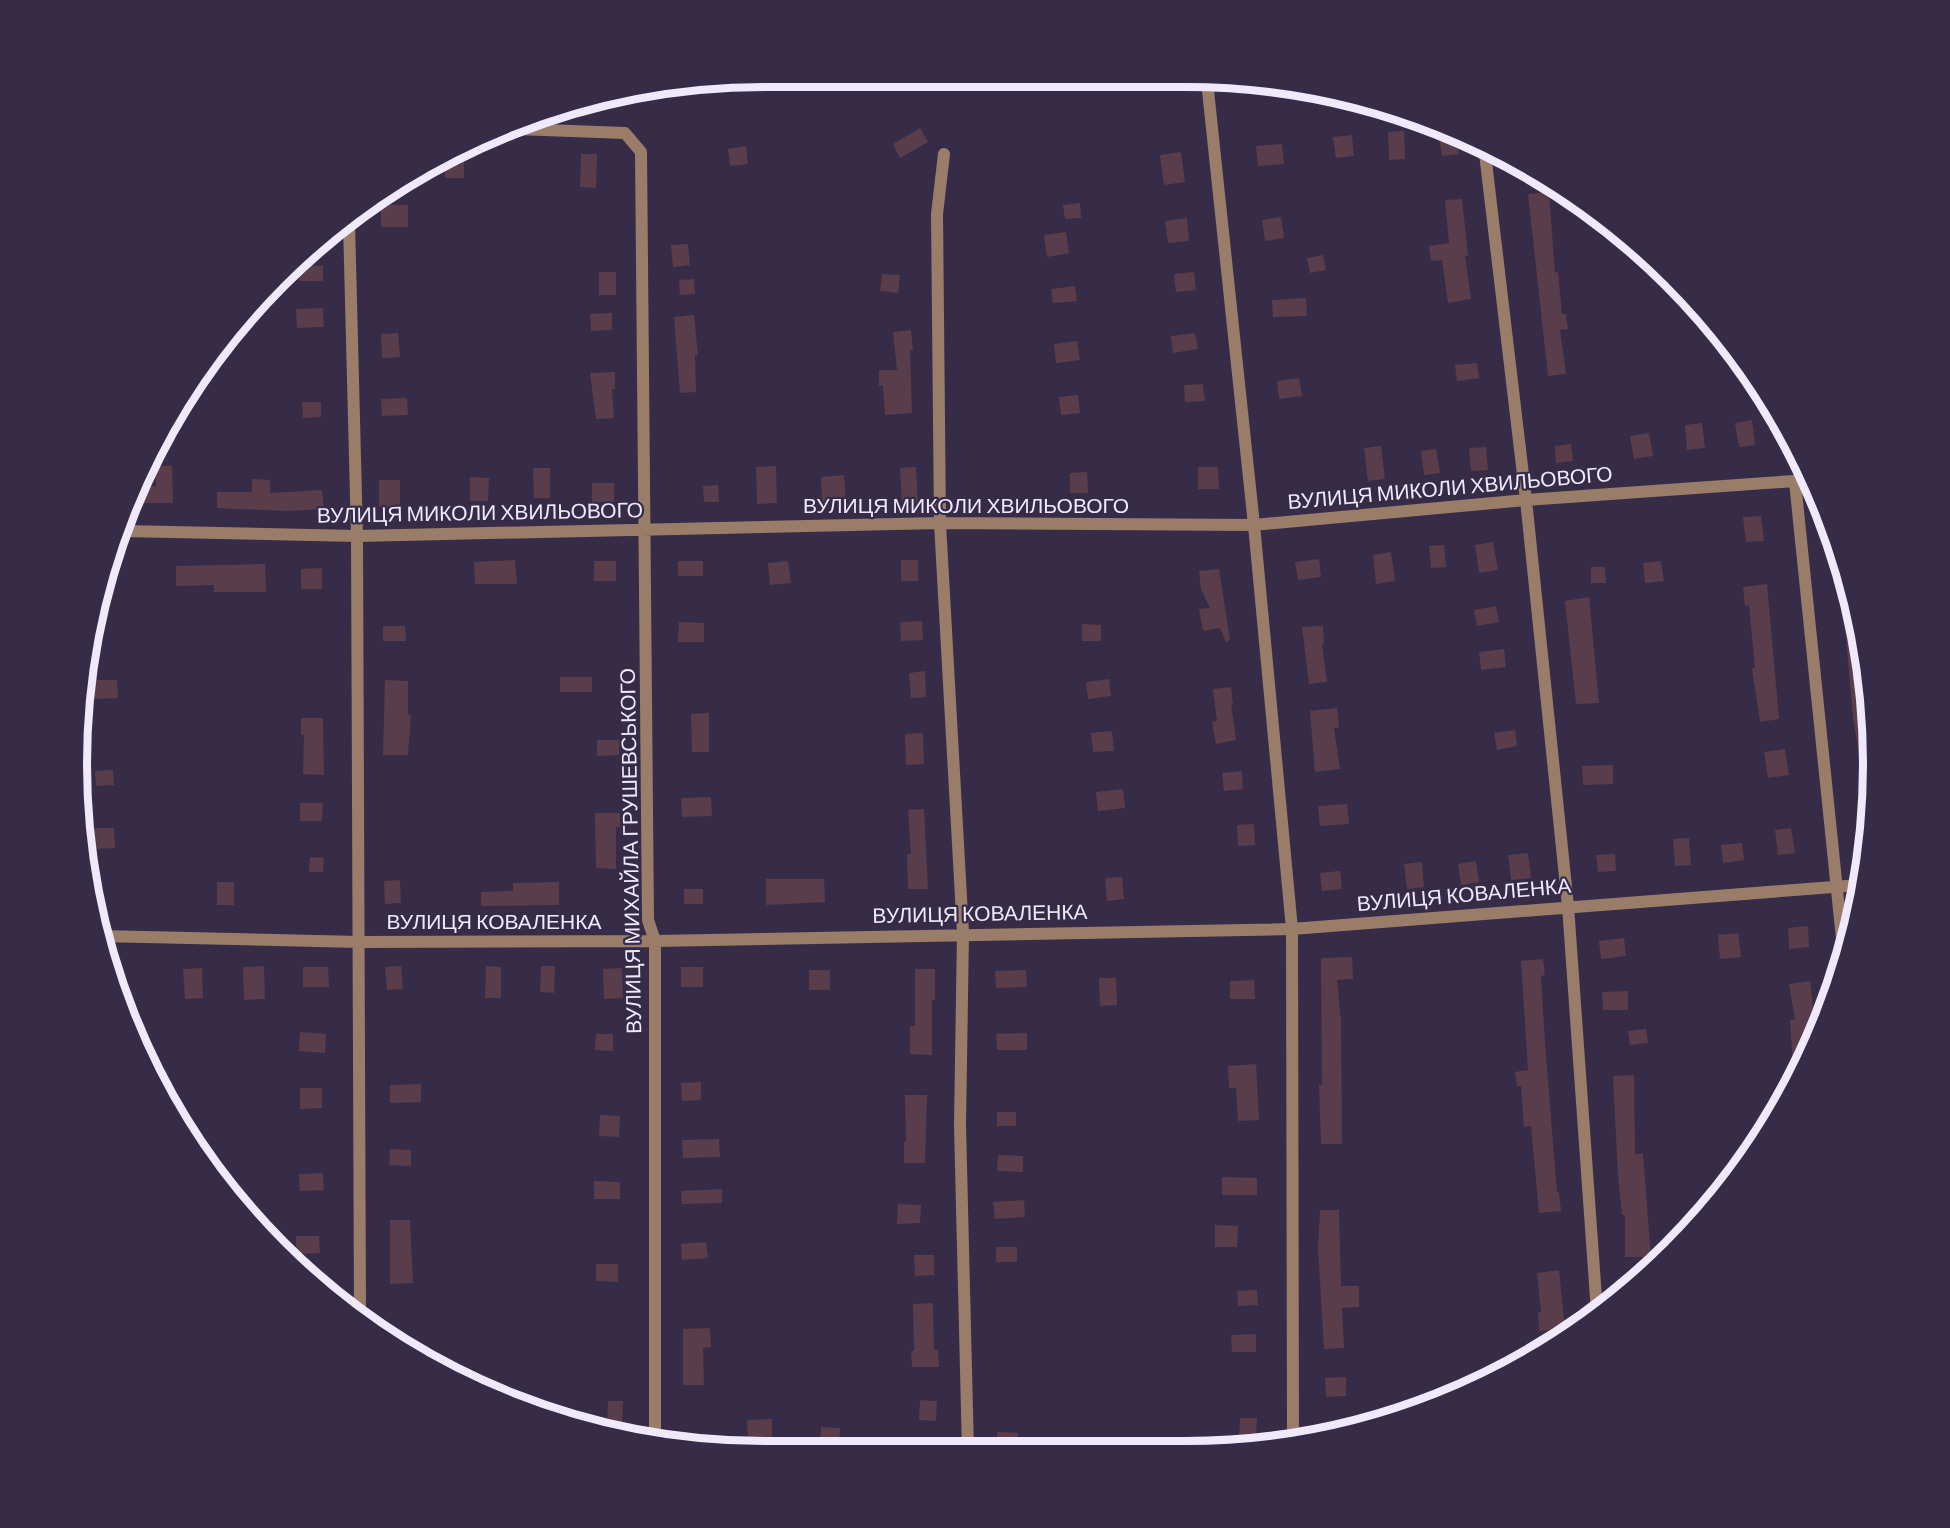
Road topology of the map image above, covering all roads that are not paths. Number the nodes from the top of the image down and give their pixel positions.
1 (1208, 87) edge
2 (529, 129) edge
3 (944, 154) dead end
4 (1485, 157) edge
5 (349, 229) edge
6 (1800, 481) edge
7 (1795, 482) junction
8 (1526, 500) junction
9 (940, 523) junction
10 (1254, 525) junction
11 (129, 531) edge
12 (645, 531) junction
13 (357, 536) junction
14 (1852, 886) edge
15 (1838, 887) junction
16 (1568, 906) junction
17 (1292, 929) junction
18 (1842, 931) edge
19 (963, 933) junction
20 (109, 936) edge
21 (655, 941) junction
22 (359, 942) junction
23 (1596, 1302) edge
24 (360, 1307) edge
25 (655, 1432) edge
26 (1293, 1432) edge
27 (968, 1441) edge

1 - 10 street
2 - 12 street, ВУЛИЦЯ МИХАЙЛА ГРУШЕВСЬКОГО
3 - 9 street
4 - 8 street
5 - 13 street
6 - 7 street, ВУЛИЦЯ МИКОЛИ ХВИЛЬОВОГО
7 - 8 street, ВУЛИЦЯ МИКОЛИ ХВИЛЬОВОГО
7 - 15 street
8 - 10 street, ВУЛИЦЯ МИКОЛИ ХВИЛЬОВОГО
8 - 16 street
9 - 10 street, ВУЛИЦЯ МИКОЛИ ХВИЛЬОВОГО
9 - 12 street, ВУЛИЦЯ МИКОЛИ ХВИЛЬОВОГО
9 - 19 street
10 - 17 street
11 - 13 street, ВУЛИЦЯ МИКОЛИ ХВИЛЬОВОГО
12 - 13 street, ВУЛИЦЯ МИКОЛИ ХВИЛЬОВОГО
12 - 21 street, ВУЛИЦЯ МИХАЙЛА ГРУШЕВСЬКОГО
13 - 22 street
14 - 15 street, ВУЛИЦЯ КОВАЛЕНКА
15 - 16 street, ВУЛИЦЯ КОВАЛЕНКА
15 - 18 street
16 - 17 street, ВУЛИЦЯ КОВАЛЕНКА
16 - 23 street
17 - 19 street, ВУЛИЦЯ КОВАЛЕНКА
17 - 26 street
19 - 21 street, ВУЛИЦЯ КОВАЛЕНКА
19 - 27 street
20 - 22 street, ВУЛИЦЯ КОВАЛЕНКА
21 - 22 street, ВУЛИЦЯ КОВАЛЕНКА
21 - 25 street, ВУЛИЦЯ МИХАЙЛА ГРУШЕВСЬКОГО
22 - 24 street

